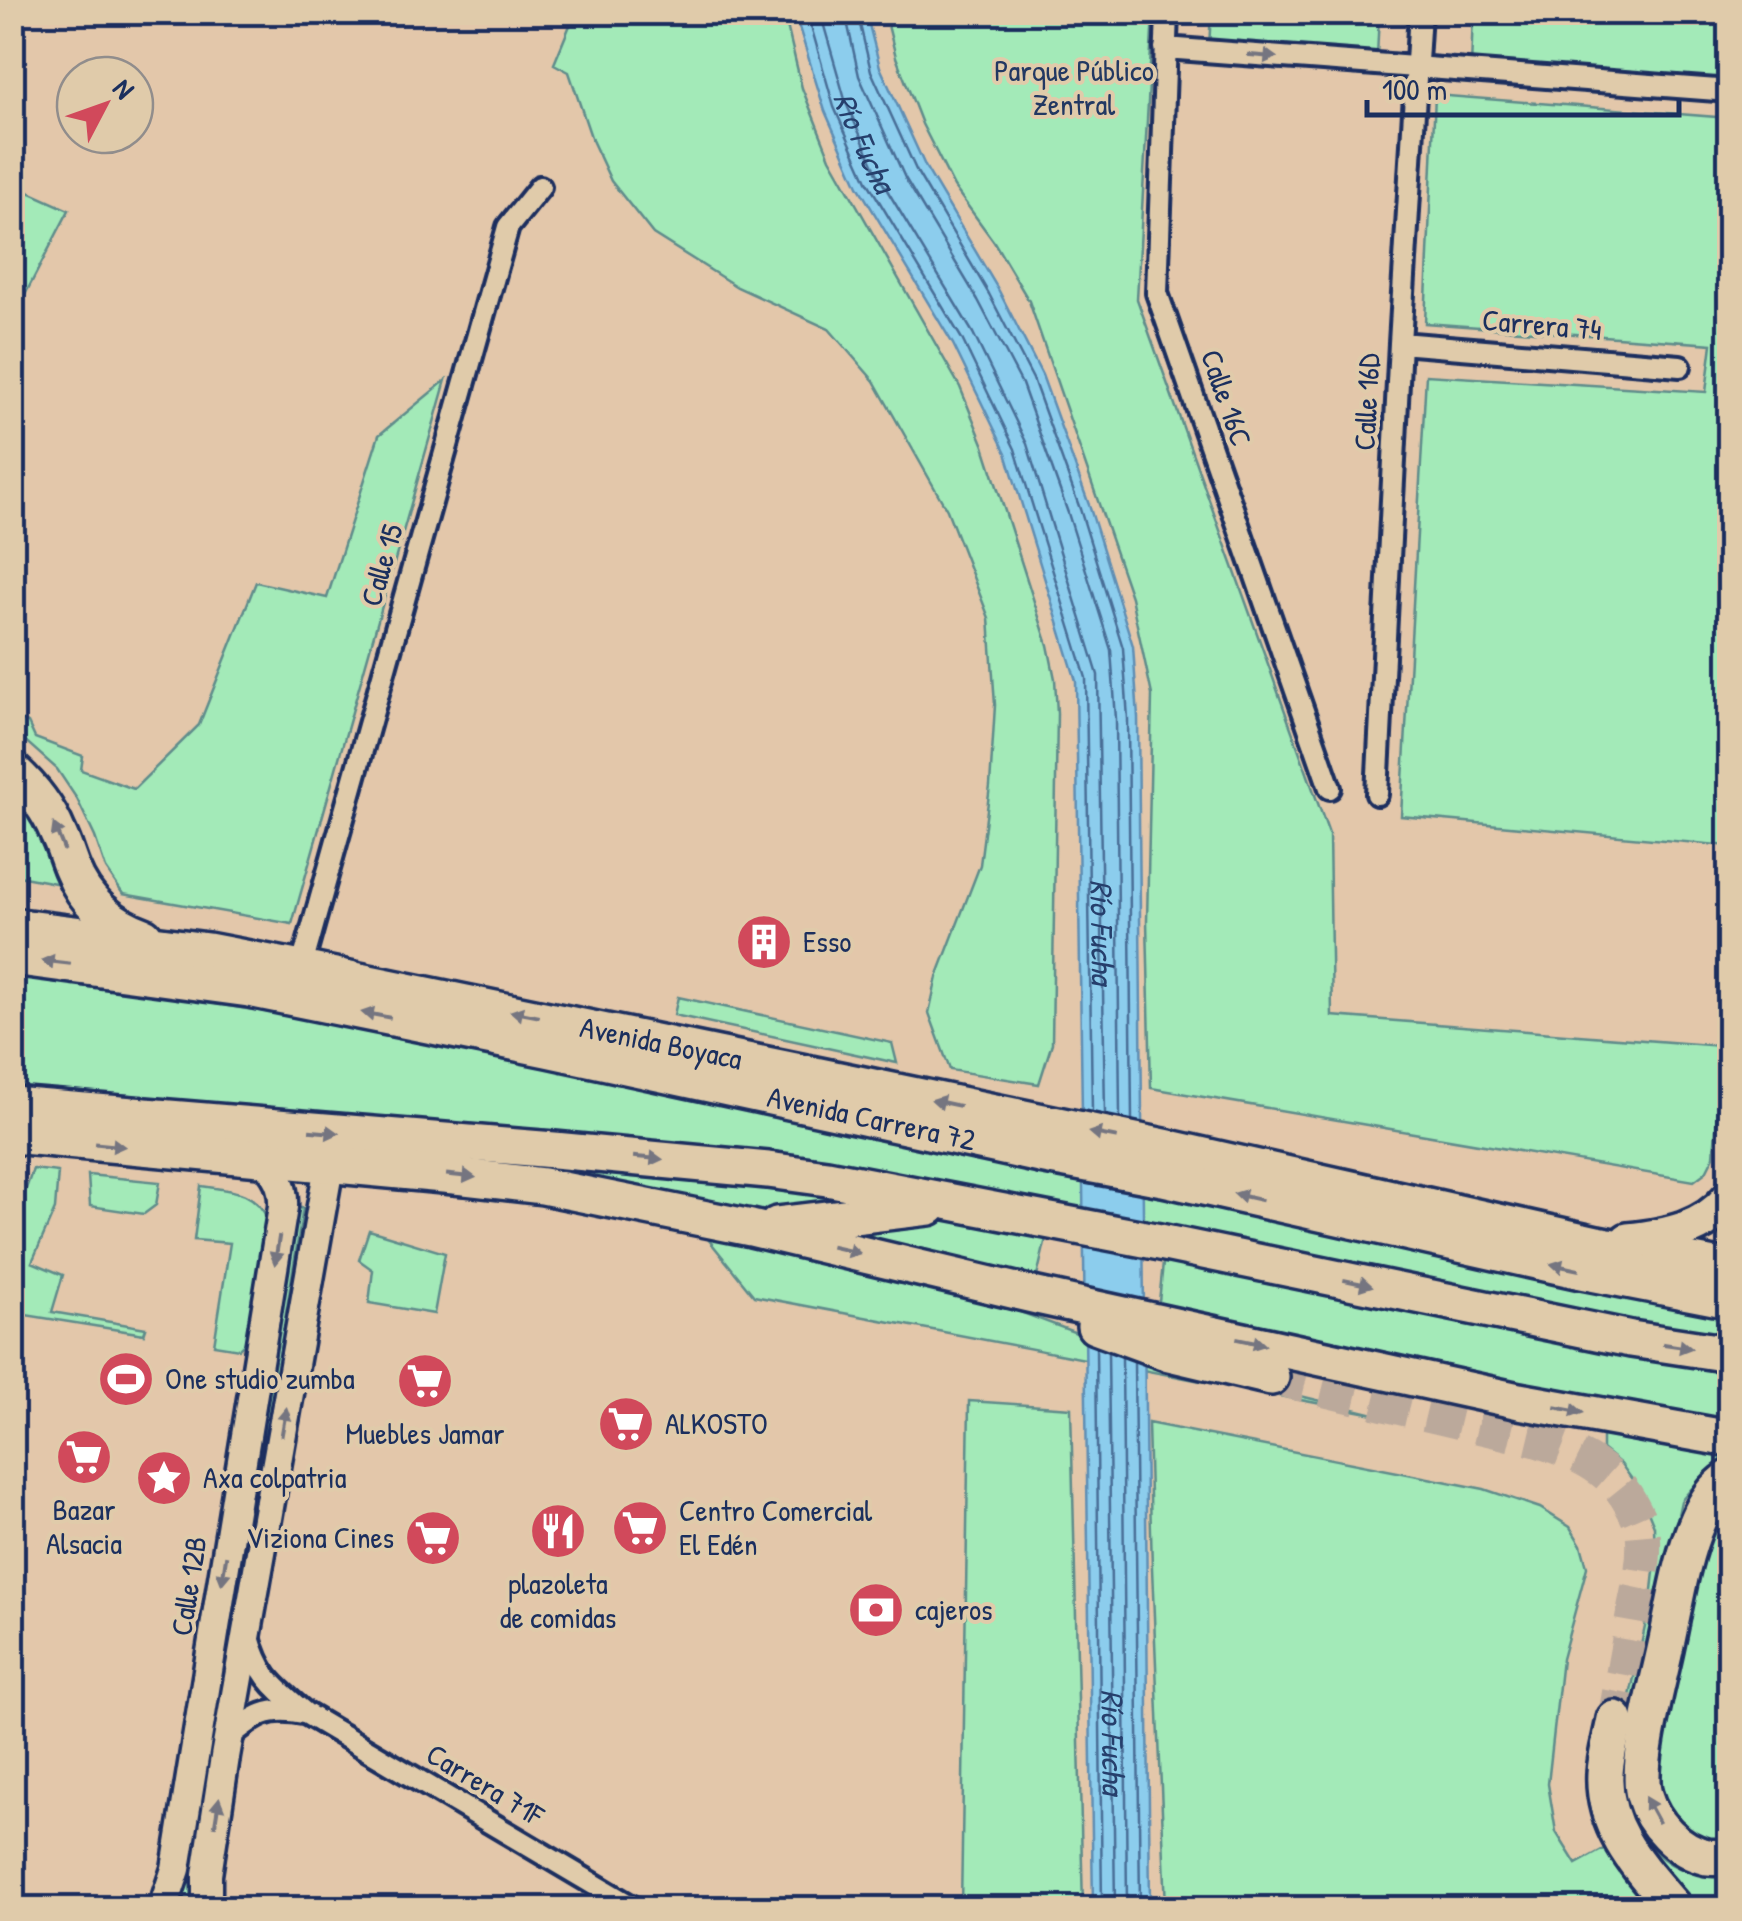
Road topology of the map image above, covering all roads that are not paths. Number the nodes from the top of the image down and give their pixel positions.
1 (1167, 12) edge
2 (1420, 12) edge
3 (1165, 48) junction
4 (1416, 68) junction
5 (1730, 91) edge
6 (540, 186) dead end
7 (1400, 343) junction
8 (1680, 366) dead end
9 (12, 770) edge
10 (1330, 788) dead end
11 (1377, 794) dead end
12 (12, 926) edge
13 (12, 957) edge
14 (207, 967) junction
15 (301, 969) junction
16 (400, 989) junction
17 (472, 1034) junction
18 (874, 1088) junction
19 (12, 1105) edge
20 (816, 1106) junction
21 (12, 1136) edge
22 (1041, 1139) junction
23 (263, 1159) junction
24 (1164, 1162) junction
25 (328, 1166) junction
26 (1730, 1198) edge
27 (958, 1203) junction
28 (751, 1228) junction
29 (1597, 1244) junction
30 (1730, 1269) edge
31 (1730, 1300) edge
32 (1155, 1334) junction
33 (1730, 1354) edge
34 (1271, 1377) tunnel mouth
35 (1730, 1439) edge
36 (1730, 1478) edge
37 (248, 1632) junction
38 (305, 1713) junction
39 (1615, 1719) tunnel mouth
40 (229, 1737) junction
41 (1730, 1858) edge
42 (164, 1908) edge
43 (207, 1908) edge
44 (634, 1908) edge
45 (1674, 1908) edge

1 - 3 street, Calle 16C
2 - 4 street, Calle 16D
3 -> 4 street
3 - 10 street, Calle 16C
4 - 5 street
4 - 7 street, Calle 16D
6 - 15 street, Calle 15
7 - 8 street, Carrera 74
7 - 11 street, Calle 16D
14 -> 9 highway
12 - 14 highway, Avenida Carrera 72
14 -> 13 highway, Avenida Carrera 72
14 - 15 highway, Avenida Carrera 72
17 -> 14 highway, Avenida Carrera 72
15 - 16 highway, Avenida Carrera 72
16 - 17 highway
18 -> 16 highway, Avenida Boyaca
17 - 20 highway, Avenida Carrera 72
18 - 20 highway
22 -> 18 highway, Avenida Boyaca
19 -> 27 highway
20 - 22 highway, Avenida Carrera 72
21 -> 23 highway
24 -> 22 highway, Avenida Carrera 72
23 - 25 highway
23 -> 42 street, Calle 12B
24 - 29 highway, Avenida Carrera 72
31 -> 24 highway, Avenida Carrera 72
25 -> 28 highway
37 -> 25 street
26 - 29 highway
27 - 28 highway
27 -> 33 highway
28 -> 32 highway
29 - 30 highway, Avenida Carrera 72
32 - 34 highway
32 -> 35 highway
41 -> 36 highway
37 - 38 street, Carrera 71F
37 - 40 street
38 - 40 street
38 - 44 street, Carrera 71F
39 - 45 highway
43 -> 40 street

